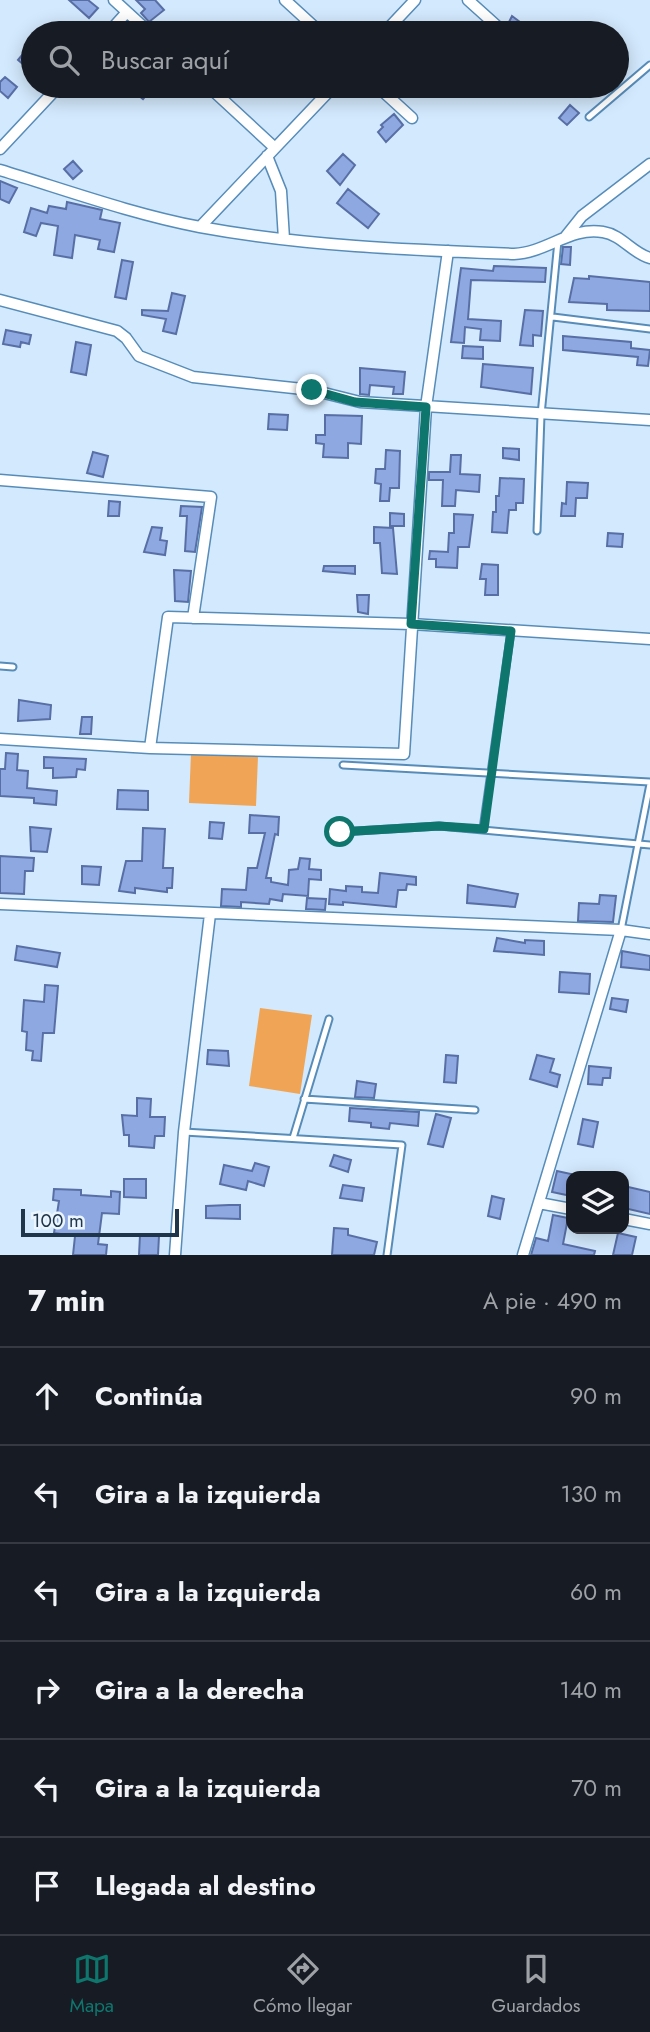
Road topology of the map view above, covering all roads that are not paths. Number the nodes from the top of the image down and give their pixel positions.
1 (114, 0) edge
2 (285, 0) edge
3 (415, 0) edge
4 (468, 0) edge
5 (127, 12) junction
6 (119, 21) edge
7 (137, 21) edge
8 (308, 21) edge
9 (395, 21) edge
10 (491, 21) edge
11 (650, 65) edge
12 (629, 83) edge
13 (48, 98) edge
14 (221, 98) edge
15 (323, 98) edge
16 (390, 98) edge
17 (611, 98) edge
18 (589, 117) dead end
19 (412, 118) dead end
20 (275, 148) junction
21 (0, 149) edge
22 (267, 156) junction
23 (650, 164) edge
24 (0, 170) edge
25 (201, 227) junction
26 (284, 239) junction
27 (561, 239) junction
28 (449, 251) junction
29 (650, 258) edge
30 (0, 300) edge
31 (553, 317) junction
32 (650, 329) edge
33 (426, 407) junction
34 (541, 415) junction
35 (650, 421) edge
36 (0, 480) edge
37 (537, 531) dead end
38 (193, 618) junction
39 (411, 624) junction
40 (511, 631) junction
41 (650, 639) edge
42 (0, 666) edge
43 (13, 667) dead end
44 (0, 739) edge
45 (150, 748) junction
46 (343, 765) dead end
47 (491, 773) junction
48 (650, 783) edge
49 (484, 829) junction
50 (340, 832) dead end
51 (638, 844) junction
52 (650, 845) edge
53 (0, 904) edge
54 (210, 914) junction
55 (621, 930) junction
56 (650, 934) edge
57 (329, 1019) dead end
58 (304, 1099) junction
59 (475, 1110) dead end
60 (184, 1132) junction
61 (293, 1138) junction
62 (540, 1203) junction
63 (566, 1208) edge
64 (629, 1220) edge
65 (650, 1224) edge
66 (175, 1255) edge
67 (387, 1255) edge
68 (523, 1255) edge

1 - 5 street
2 - 8 street
3 - 9 street
4 - 10 street
5 - 6 street
5 - 7 street
11 - 12 lane
13 - 21 street
14 - 20 street
15 - 20 street
16 - 19 street
17 - 18 lane
20 - 22 street
22 - 25 street
22 - 26 street
23 - 27 street
24 - 25 street
25 - 26 street
26 - 28 street
27 - 28 street
27 - 29 street
27 - 31 lane
28 - 33 street
30 - 33 street
31 - 32 lane
31 - 34 lane
33 - 34 street
33 - 39 street
34 - 35 street
34 - 37 lane
36 - 38 street
38 - 39 street
38 - 45 street
39 - 40 street
39 - 45 street
40 - 41 street
40 - 47 lane
42 - 43 lane
44 - 45 street
46 - 47 lane
47 - 48 lane
47 - 49 lane
48 - 51 lane
49 - 50 lane
49 - 51 lane
51 - 52 lane
51 - 55 lane
53 - 54 street
54 - 55 street
54 - 60 street
55 - 56 street
55 - 62 street
57 - 58 lane
58 - 59 lane
58 - 61 lane
60 - 61 lane
60 - 66 street
61 - 67 lane
62 - 63 street
62 - 68 street
64 - 65 street

